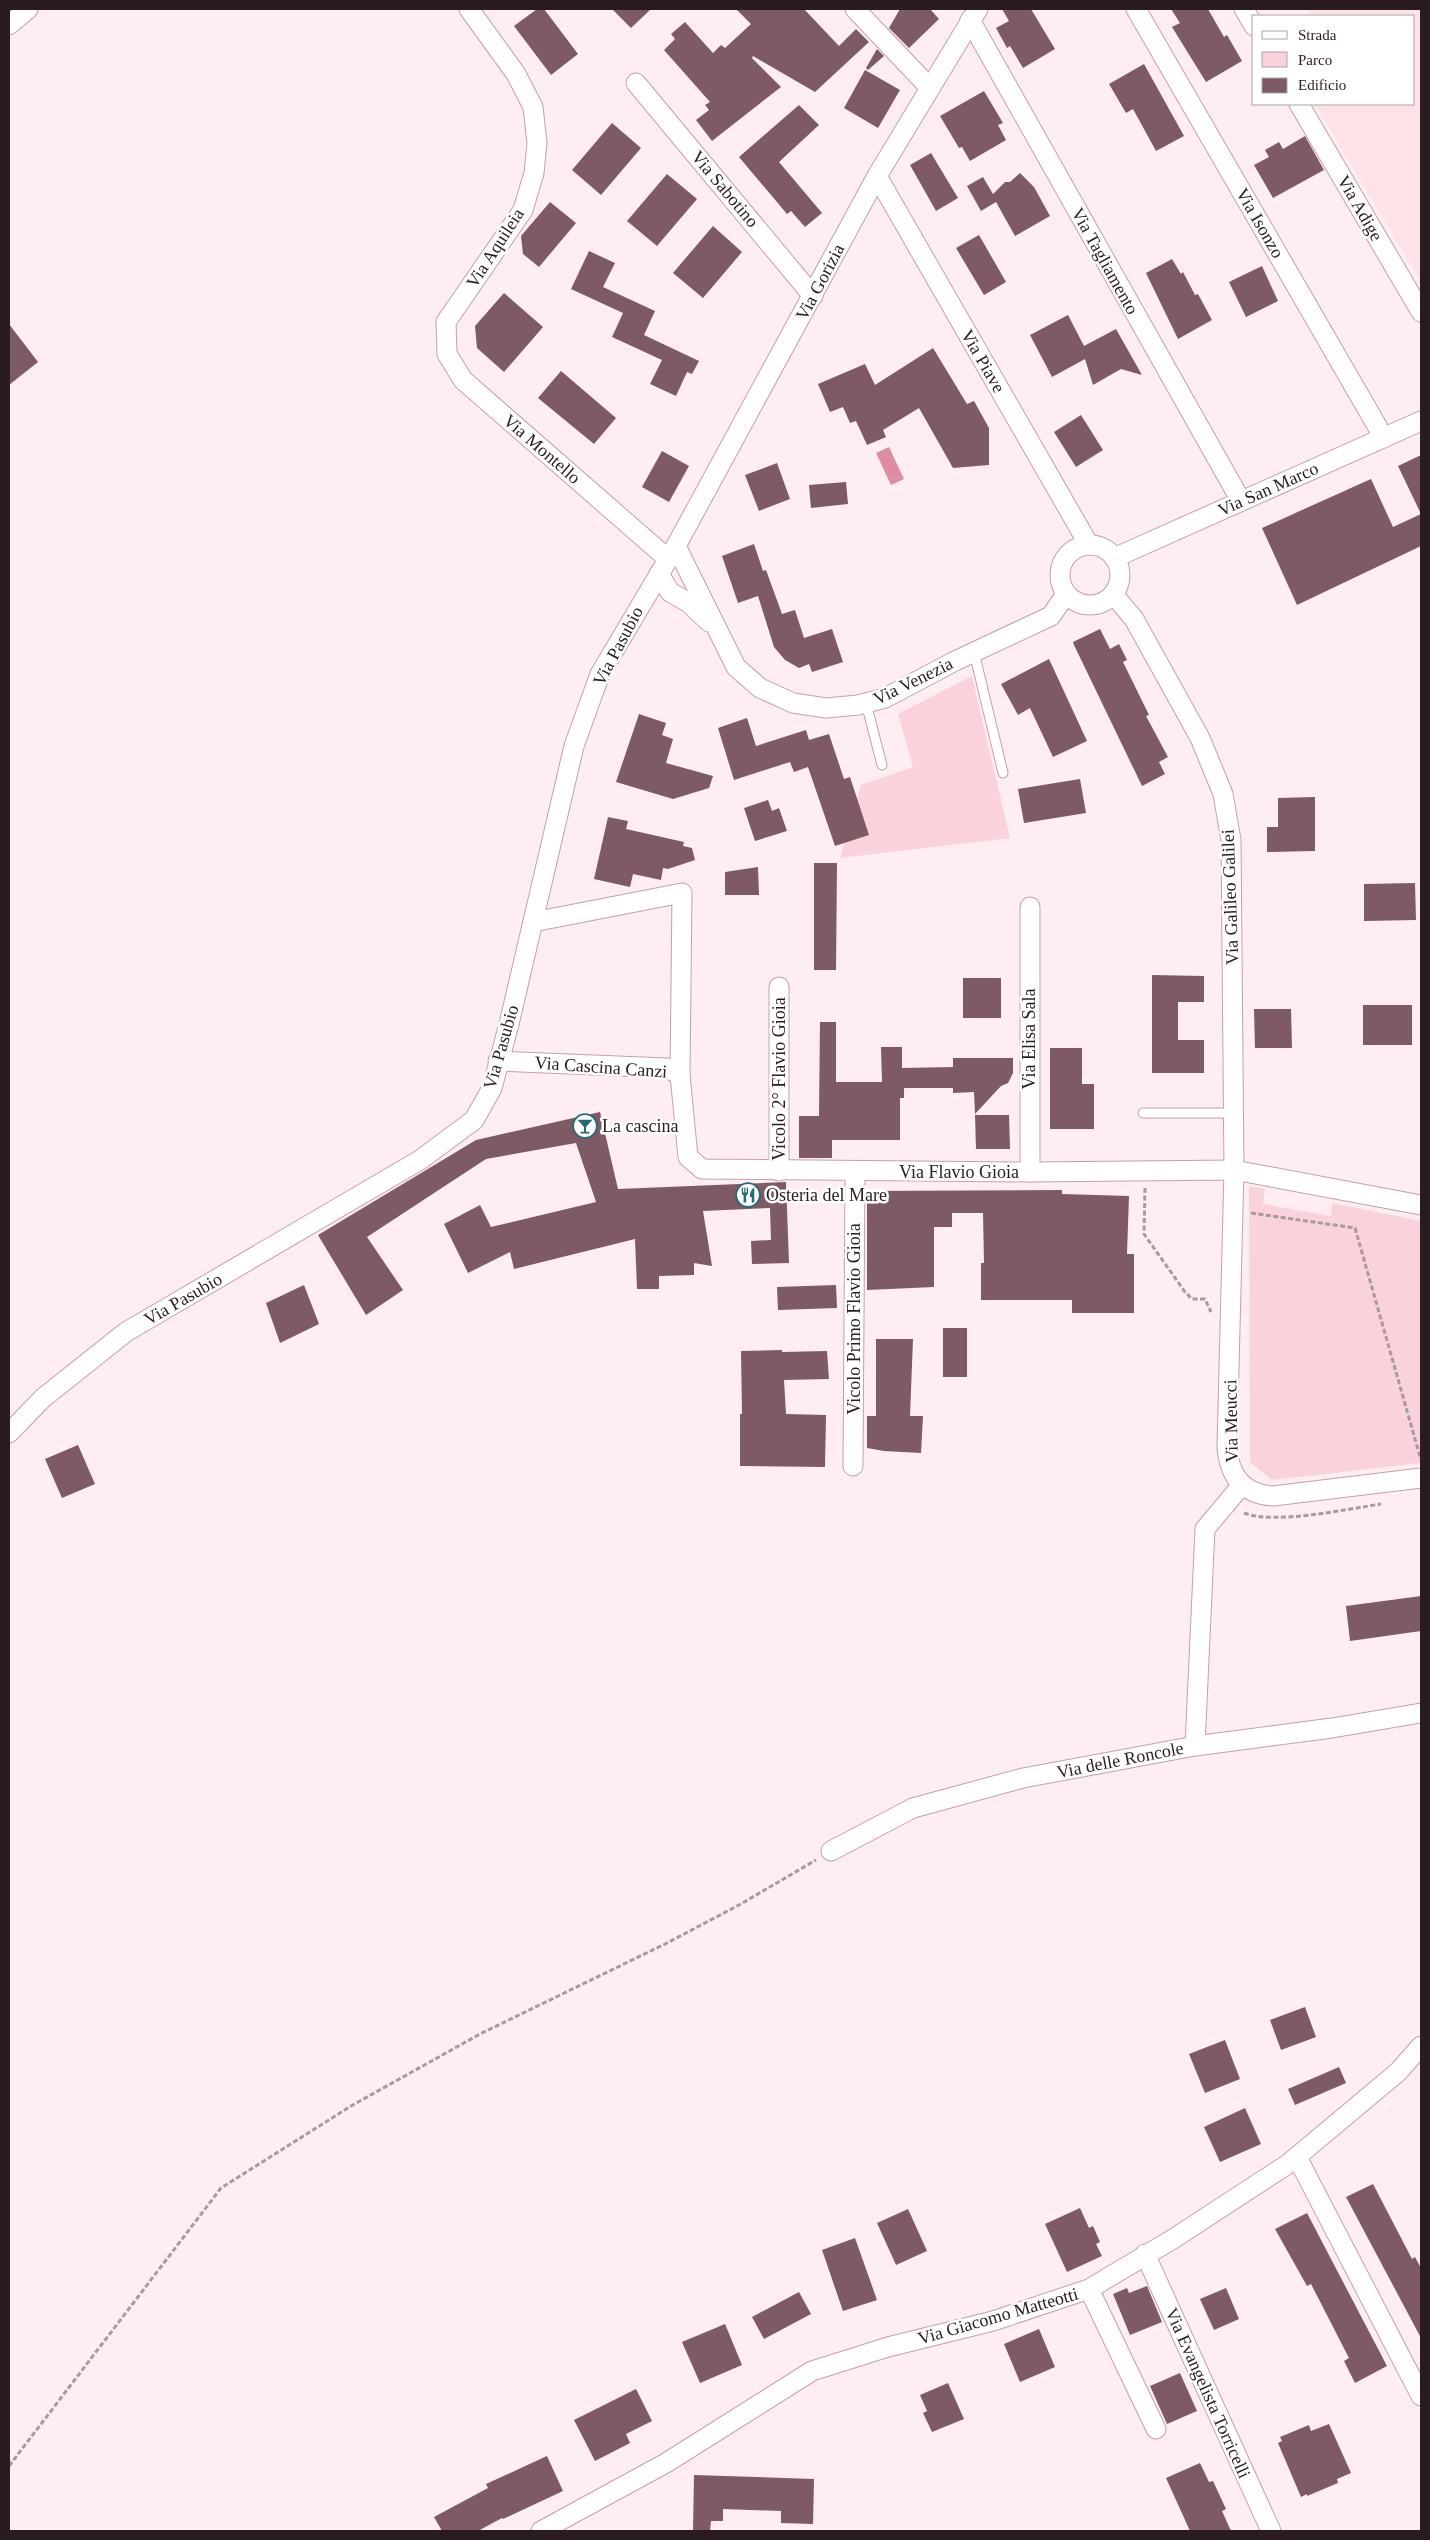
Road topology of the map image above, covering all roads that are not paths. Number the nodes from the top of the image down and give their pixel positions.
1 (28, 9) edge
2 (469, 9) edge
3 (855, 9) edge
4 (1136, 9) edge
5 (1244, 9) edge
6 (974, 14) edge
7 (1252, 23) edge
8 (9, 26) edge
9 (636, 83) dead end
10 (930, 88) junction
11 (1300, 105) edge
12 (877, 176) junction
13 (813, 296) junction
14 (1421, 312) edge
15 (446, 322) joint
16 (1421, 421) edge
17 (1384, 438) junction
18 (1241, 501) junction
19 (1089, 545) junction
20 (1114, 558) junction
21 (668, 559) junction
22 (1066, 594) junction
23 (1113, 594) junction
24 (716, 628) junction
25 (974, 652) junction
26 (866, 704) junction
27 (882, 765) dead end
28 (1002, 773) dead end
29 (1030, 907) dead end
30 (533, 922) junction
31 (779, 987) dead end
32 (498, 1061) junction
33 (680, 1075) junction
34 (1143, 1113) dead end
35 (1233, 1113) junction
36 (688, 1157) joint
37 (1234, 1170) junction
38 (779, 1171) junction
39 (855, 1171) junction
40 (1030, 1172) junction
41 (1421, 1206) edge
42 (9, 1433) edge
43 (853, 1466) dead end
44 (1421, 1478) edge
45 (1235, 1493) junction
46 (1421, 1713) edge
47 (1194, 1746) junction
48 (831, 1851) road end
49 (1421, 2046) edge
50 (1296, 2157) junction
51 (1145, 2254) junction
52 (1090, 2289) junction
53 (1421, 2396) edge
54 (1156, 2429) dead end
55 (541, 2531) edge
56 (1271, 2531) edge

1 - 8 street
2 - 15 street, Via Aquileia
3 - 10 street
4 - 17 street, Via Isonzo
5 - 7 street
6 - 10 street, Via Gorizia
6 - 18 street, Via Tagliamento
9 - 13 street, Via Sabotino
10 - 12 street, Via Gorizia
11 - 14 street, Via Adige
12 - 13 street, Via Gorizia
12 - 19 street, Via Piave
13 - 21 street, Via Gorizia
15 - 21 street, Via Montello
16 - 17 street, Via San Marco
17 - 18 street, Via San Marco
18 - 20 street, Via San Marco
19 - 20 street
19 - 22 street
20 - 23 street
21 - 24 street, Via Venezia
21 - 24 street, Via Venezia
21 - 30 street, Via Pasubio
22 - 23 street
22 - 25 street, Via Venezia
23 - 35 street, Via Galileo Galilei
24 - 26 street, Via Venezia
25 - 26 street, Via Venezia
25 - 28 lane
26 - 27 lane
29 - 40 street, Via Elisa Sala
30 - 32 street, Via Pasubio
30 - 33 street
31 - 38 street, Vicolo 2° Flavio Gioia
32 - 33 street, Via Cascina Canzi
32 - 42 street, Via Pasubio
33 - 36 street, Via Cascina Canzi
34 - 35 lane
35 - 37 street, Via Galileo Galilei
36 - 38 street, Via Flavio Gioia
37 - 40 street, Via Flavio Gioia
37 - 41 street, Via Flavio Gioia
37 - 45 street, Via Meucci
38 - 39 street, Via Flavio Gioia
39 - 40 street, Via Flavio Gioia
39 - 43 street, Vicolo Primo Flavio Gioia
44 - 45 street, Via Meucci
45 - 47 street
46 - 47 street, Via delle Roncole
47 - 48 street, Via delle Roncole
49 - 50 street, Via Giacomo Matteotti
50 - 51 street, Via Giacomo Matteotti
50 - 53 street
51 - 52 street, Via Giacomo Matteotti
51 - 56 street, Via Evangelista Torricelli
52 - 54 street
52 - 55 street, Via Giacomo Matteotti

